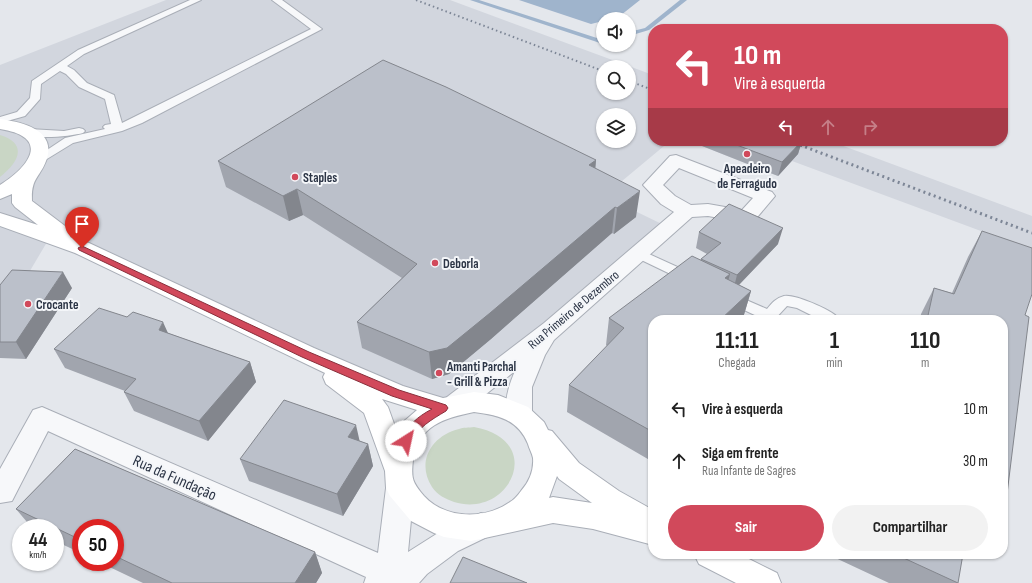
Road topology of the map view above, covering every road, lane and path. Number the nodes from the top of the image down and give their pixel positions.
1 (197, 0) edge
2 (276, 0) edge
3 (61, 66) junction
4 (0, 120) edge
5 (0, 124) edge
6 (118, 129) junction
7 (29, 132) junction
8 (36, 163) junction
9 (0, 193) edge
10 (687, 211) junction
11 (0, 219) edge
12 (82, 248) junction
13 (638, 253) junction
14 (700, 283) edge
15 (721, 293) edge
16 (762, 315) edge
17 (771, 315) edge
18 (822, 315) edge
19 (552, 329) junction
20 (306, 354) junction
21 (450, 406) junction
22 (527, 422) junction
23 (399, 480) junction
24 (2, 492) dead end
25 (648, 521) edge
26 (490, 525) junction
27 (648, 531) edge
28 (719, 559) edge
29 (388, 579) edge
30 (766, 583) edge

1 - 3 lane
2 - 6 lane
3 - 4 lane
3 - 6 lane
5 - 7 main road
6 - 7 lane
6 - 8 lane
7 - 8 main road
8 - 9 main road
8 - 12 main road
10 - 10 street
10 - 13 street, Rua Primeiro de Dezembro
11 - 12 main road
12 - 20 main road
13 - 14 lane
13 - 19 street, Rua Primeiro de Dezembro
15 - 16 lane
17 - 18 lane
19 - 21 street, Rua Primeiro de Dezembro
19 - 22 street
20 - 21 main road
20 - 23 main road
21 - 22 main road
21 - 23 main road
22 - 25 main road
22 - 26 main road
23 - 26 main road
23 - 29 street
24 - 29 street, Rua da Fundação
26 - 27 main road
26 - 29 street
28 - 30 main road

